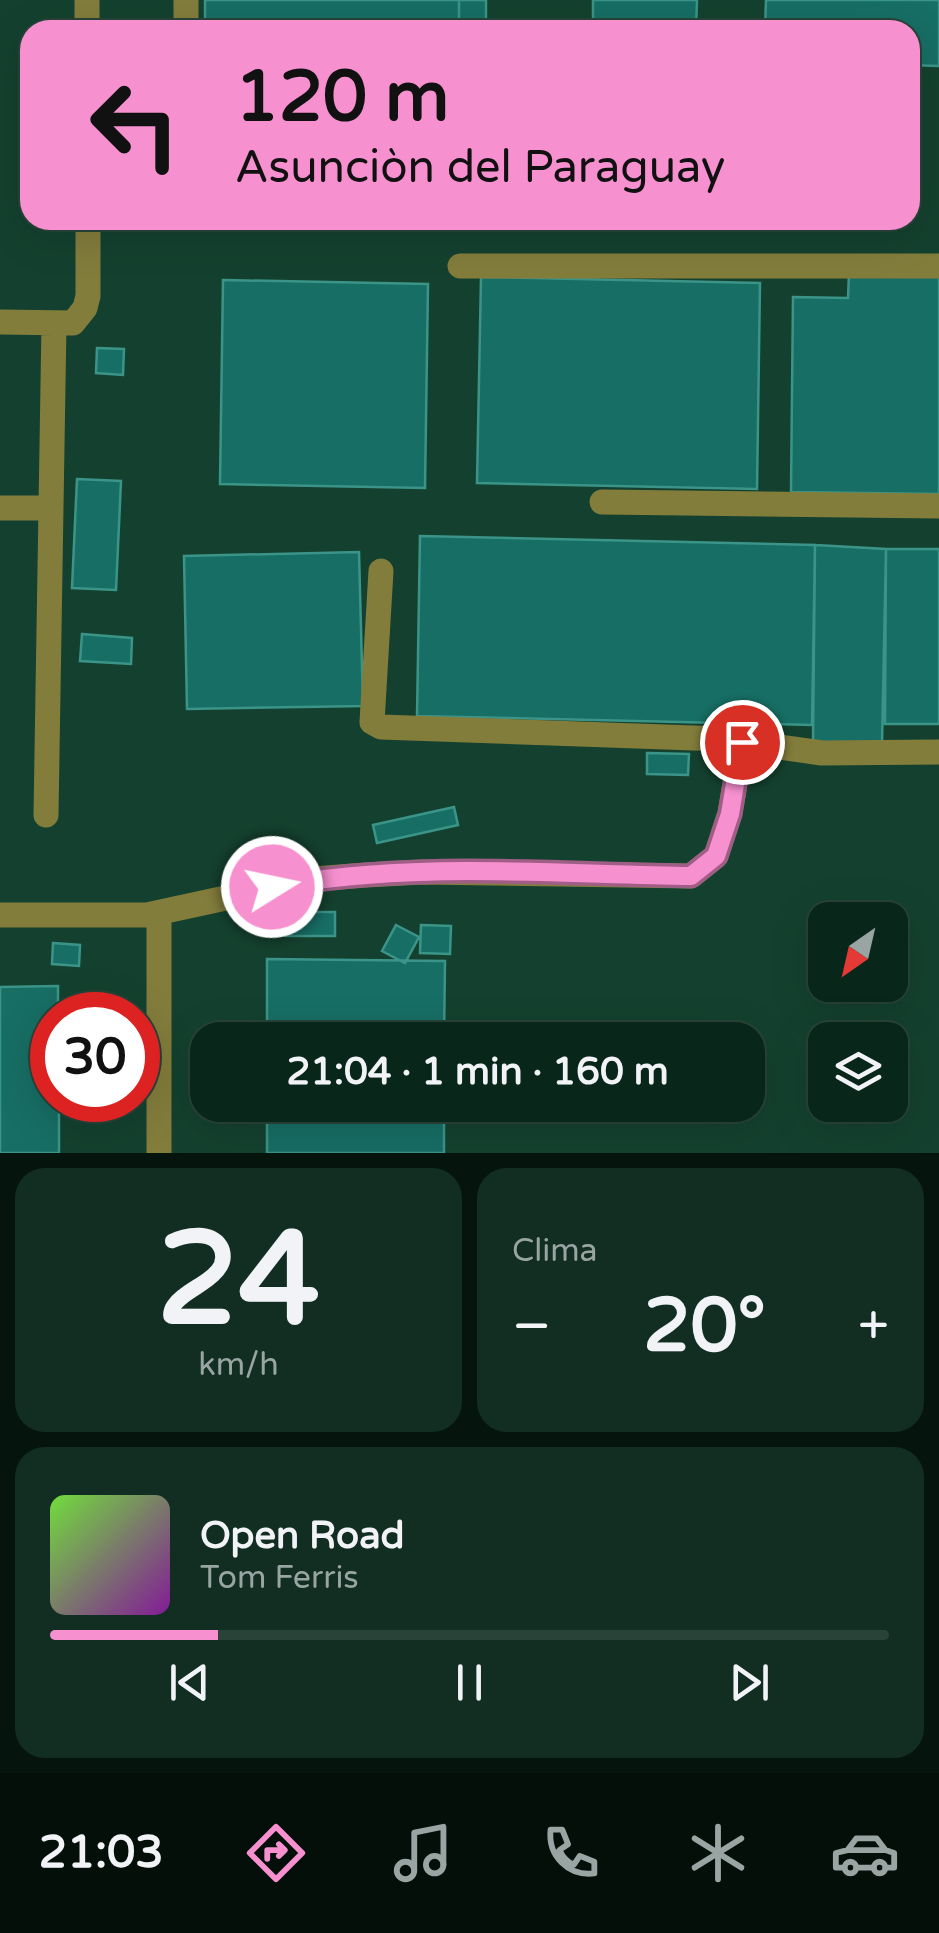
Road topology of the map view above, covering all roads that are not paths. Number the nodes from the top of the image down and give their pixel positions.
1 (88, 230) edge
2 (460, 266) dead end
3 (939, 266) edge
4 (0, 322) edge
5 (54, 323) junction
6 (602, 502) dead end
7 (939, 506) edge
8 (0, 508) edge
9 (50, 508) junction
10 (381, 571) dead end
11 (742, 742) junction
12 (939, 752) edge
13 (46, 815) dead end
14 (159, 913) junction
15 (0, 914) edge
16 (159, 1153) edge

1 - 5 street
2 - 3 street
4 - 5 street
5 - 9 street
6 - 7 street
8 - 9 street
9 - 13 street
10 - 11 street
11 - 12 street
11 - 14 street
14 - 15 street
14 - 16 street

